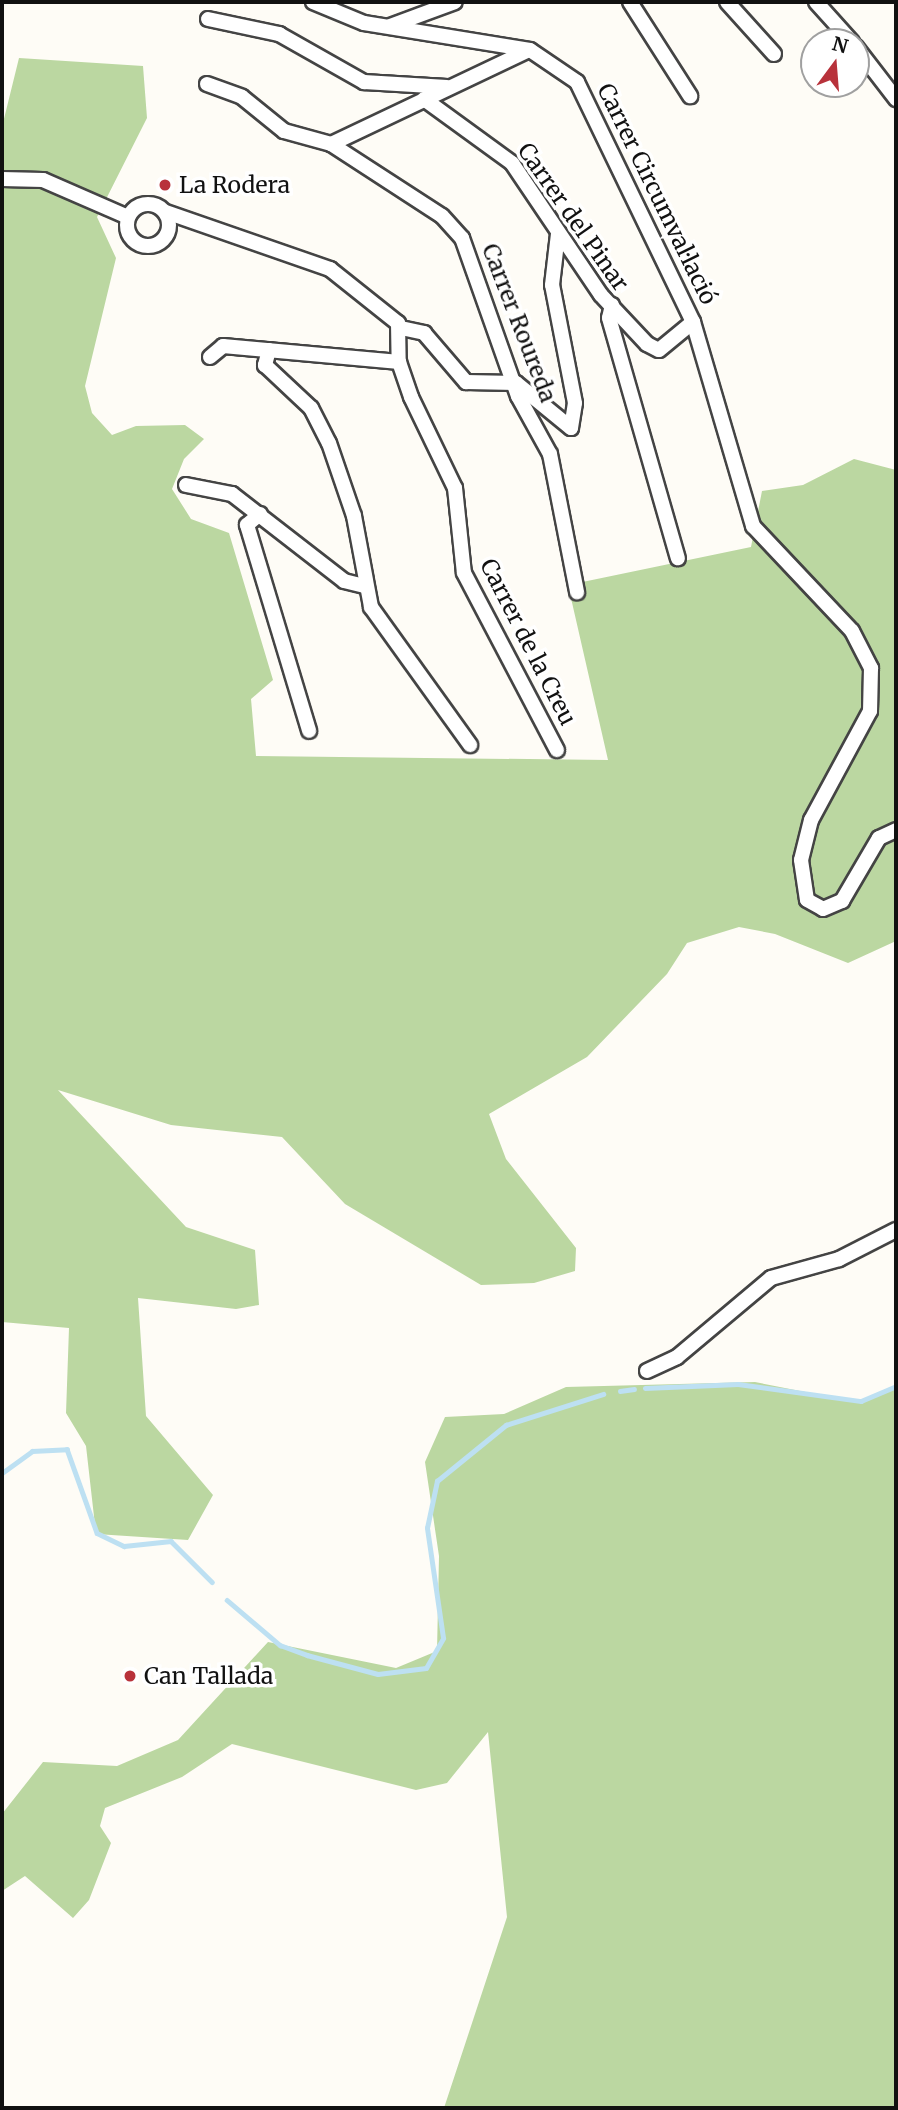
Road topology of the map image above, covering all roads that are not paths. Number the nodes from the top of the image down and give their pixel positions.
1 (455, 2) edge
2 (630, 2) edge
3 (727, 2) edge
4 (816, 2) edge
5 (317, 4) edge
6 (208, 19) dead end
7 (389, 26) junction
8 (839, 28) edge
9 (496, 46) junction
10 (530, 50) junction
11 (774, 54) dead end
12 (870, 63) edge
13 (492, 67) junction
14 (207, 84) dead end
15 (448, 87) junction
16 (894, 91) edge
17 (690, 96) dead end
18 (424, 99) junction
19 (331, 144) junction
20 (2, 179) edge
21 (166, 212) junction
22 (128, 217) junction
23 (558, 234) junction
24 (612, 305) junction
25 (694, 322) junction
26 (401, 328) junction
27 (269, 350) junction
28 (210, 357) dead end
29 (399, 362) junction
30 (516, 383) junction
31 (186, 485) dead end
32 (260, 514) junction
33 (678, 558) dead end
34 (364, 586) junction
35 (577, 592) dead end
36 (309, 731) dead end
37 (470, 746) dead end
38 (557, 750) dead end
39 (896, 830) edge
40 (896, 1230) edge
41 (647, 1371) dead end

1 - 7 street
2 - 17 street
3 - 11 street
4 - 8 street
5 - 7 street, Carrer Circumval·lació
6 - 15 street
7 - 9 street, Carrer Circumval·lació
9 - 10 street, Carrer Circumval·lació
9 - 13 street
10 - 13 street
10 - 25 street, Carrer Circumval·lació
12 - 16 street
13 - 15 street
14 - 19 street, Carrer Roureda
15 - 18 street
18 - 19 street
18 - 23 street, Carrer del Pinar
19 - 30 street, Carrer Roureda
20 - 22 street
21 - 22 street
21 - 22 street
21 - 26 street
23 - 24 street, Carrer del Pinar
23 - 30 street
24 - 25 street
24 - 33 street, Carrer del Pinar
25 - 39 street, Carrer Circumval·lació
26 - 29 street, Carrer de la Creu
26 - 30 street
27 - 28 street
27 - 29 street
27 - 34 street
29 - 38 street, Carrer de la Creu
30 - 35 street, Carrer Roureda
31 - 32 street
32 - 34 street
32 - 36 street
34 - 37 street
40 - 41 street

